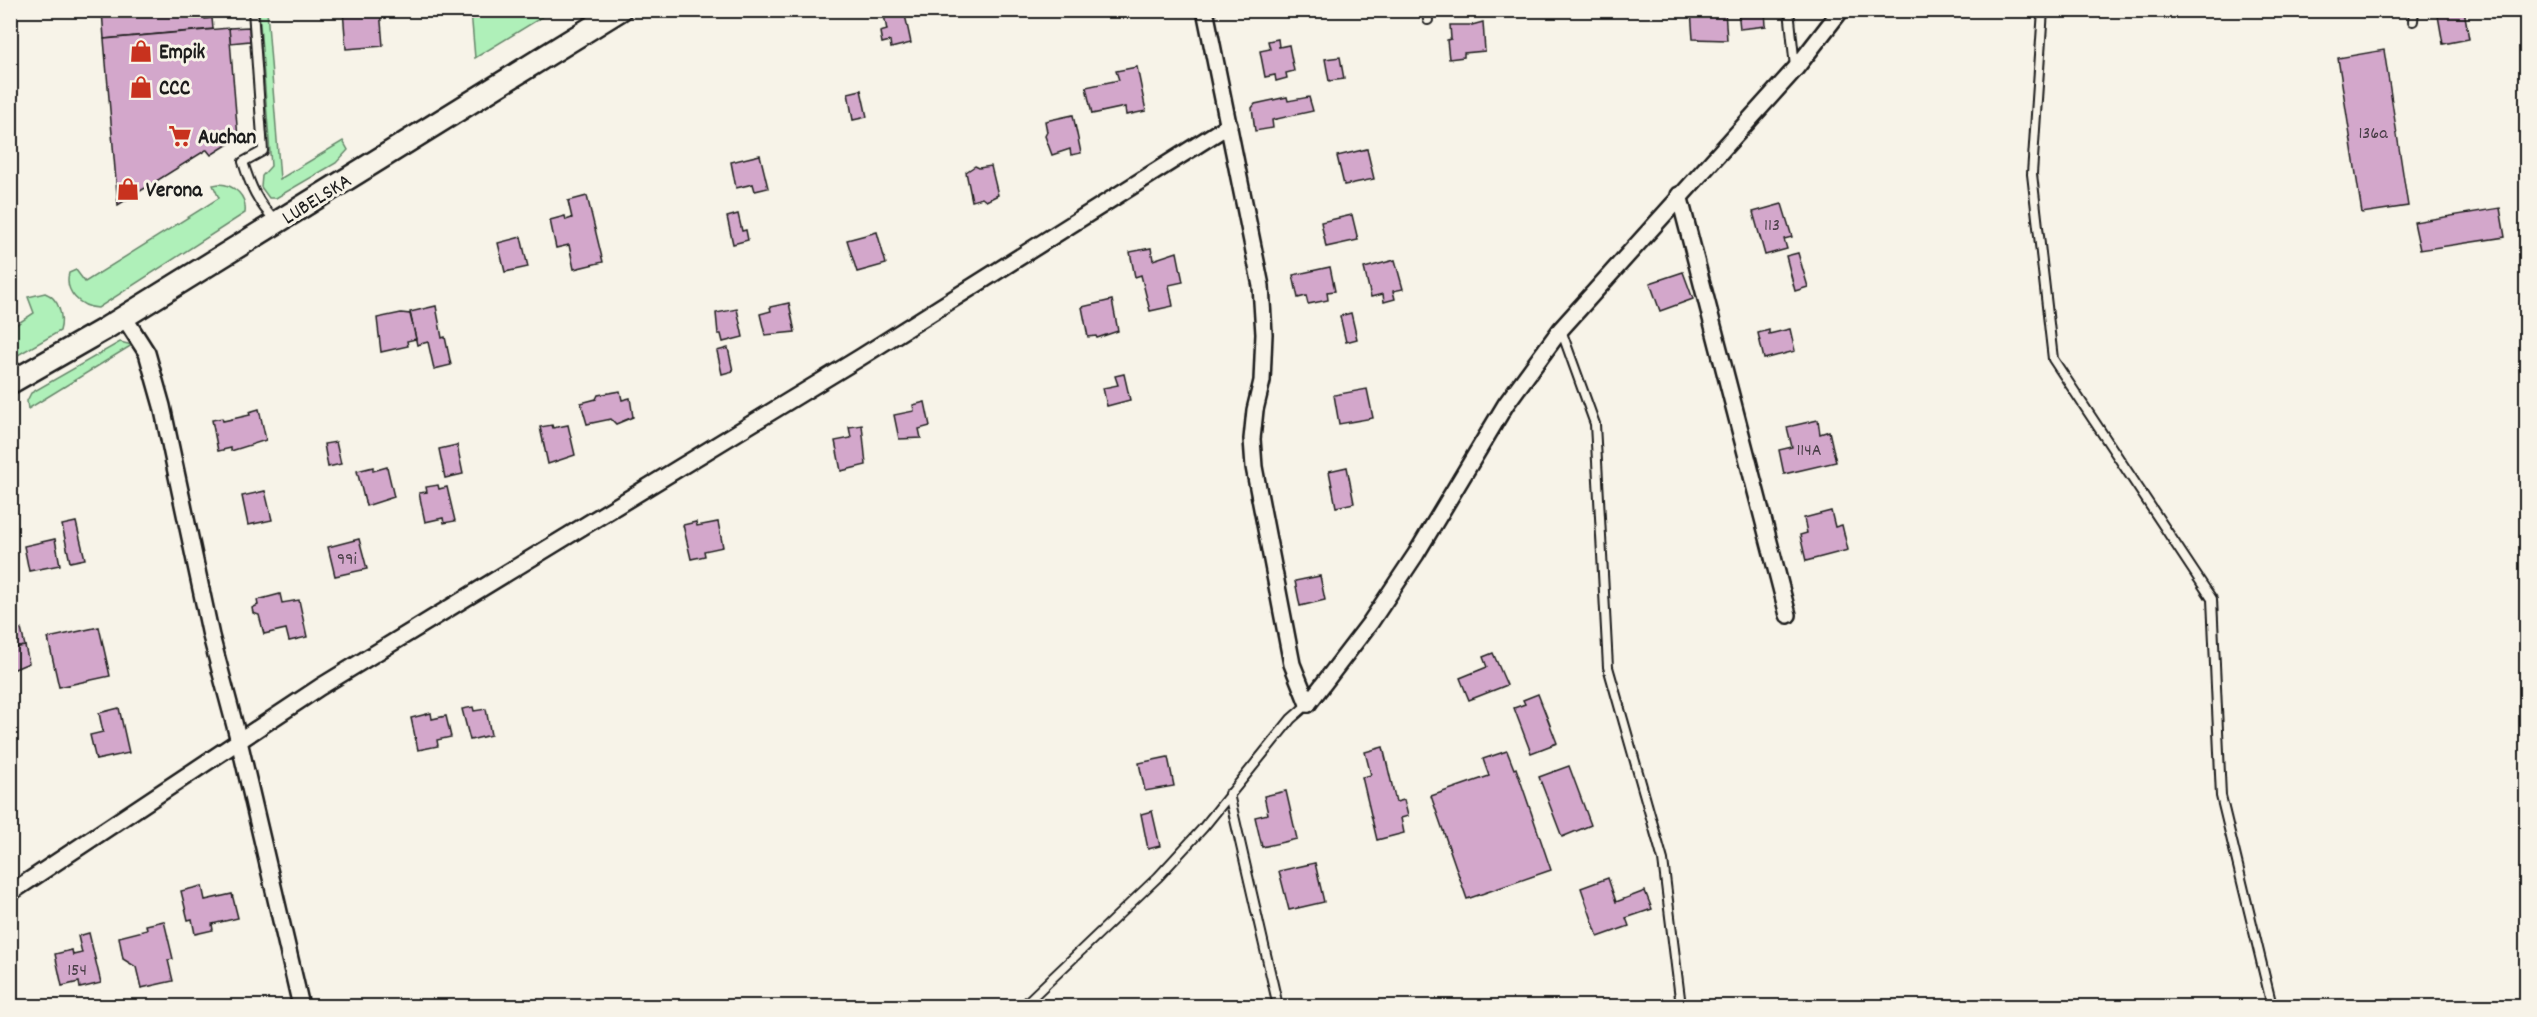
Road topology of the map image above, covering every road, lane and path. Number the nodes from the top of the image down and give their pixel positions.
1 (253, 10) edge
2 (620, 10) edge
3 (1204, 10) edge
4 (1427, 10) edge
5 (1789, 10) edge
6 (1841, 10) edge
7 (2043, 10) edge
8 (2414, 10) edge
9 (1428, 20) dead end
10 (2413, 21) dead end
11 (1796, 68) junction
12 (1229, 125) junction
13 (1679, 195) junction
14 (277, 222) junction
15 (124, 317) junction
16 (1561, 329) junction
17 (10, 383) edge
18 (1788, 615) dead end
19 (1308, 704) junction
20 (239, 741) junction
21 (1229, 794) junction
22 (10, 893) edge
23 (301, 1006) edge
24 (1023, 1006) edge
25 (1278, 1006) edge
26 (1681, 1006) edge
27 (2272, 1006) edge

1 - 14 lane
2 - 14 main road, LUBELSKA
3 - 12 street
4 - 9 lane
5 - 11 lane
6 - 11 street
7 - 27 lane
8 - 10 lane
11 - 13 street
12 - 19 street
12 - 20 street
13 - 16 street
13 - 18 street
14 - 15 main road, LUBELSKA
15 - 17 main road, LUBELSKA
15 - 20 street
16 - 19 street
16 - 26 lane
19 - 21 lane
20 - 22 street
20 - 23 street
21 - 24 lane
21 - 25 lane

